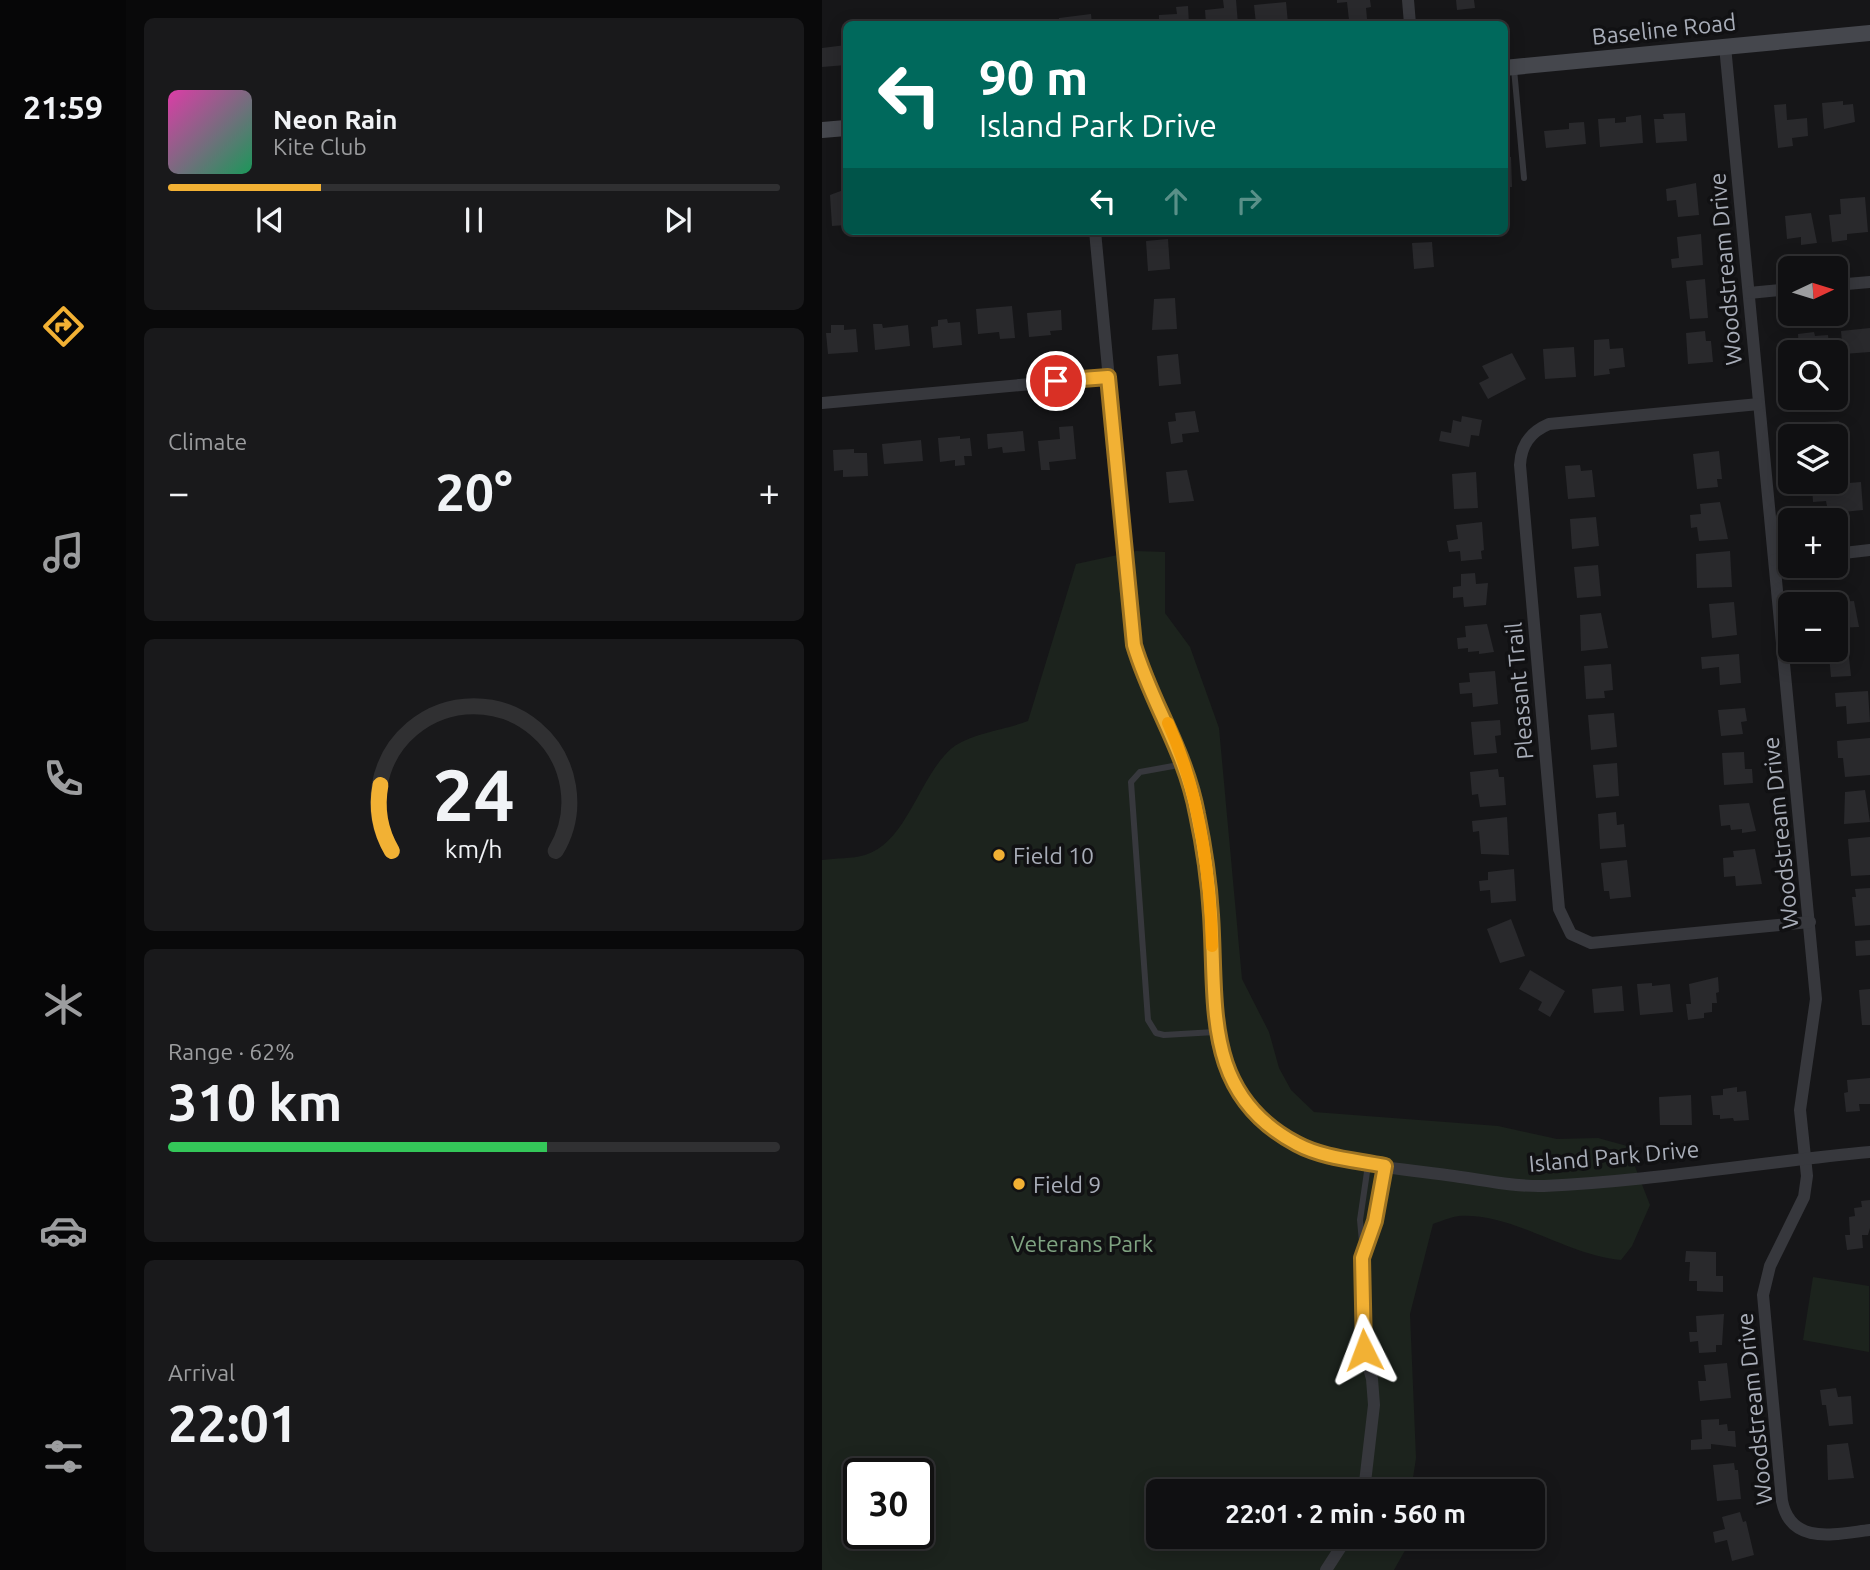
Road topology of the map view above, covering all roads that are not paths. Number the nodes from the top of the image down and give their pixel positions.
1 (1408, 0) edge
2 (1410, 21) edge
3 (1870, 33) edge
4 (1725, 46) junction
5 (1509, 67) edge
6 (843, 128) edge
7 (822, 130) edge
8 (1524, 178) dead end
9 (1095, 235) edge
10 (1870, 282) edge
11 (1848, 284) edge
12 (1778, 290) edge
13 (1749, 293) junction
14 (1108, 377) junction
15 (822, 402) edge
16 (1759, 404) junction
17 (1870, 550) edge
18 (1848, 553) edge
19 (1775, 560) junction
20 (1778, 560) edge
21 (1184, 764) junction
22 (1810, 922) junction
23 (1215, 1032) junction
24 (1870, 1152) edge
25 (1806, 1158) junction
26 (1369, 1163) junction
27 (1385, 1166) junction
28 (1363, 1253) junction
29 (1365, 1479) edge
30 (1870, 1530) edge
31 (1340, 1549) edge
32 (1326, 1570) edge

1 - 2 street
3 - 4 street, Baseline Road
4 - 5 street, Baseline Road
4 - 13 street, Woodstream Drive
5 - 8 lane
6 - 7 street
9 - 14 street, Island Park Drive
10 - 11 street
12 - 13 street
13 - 16 street, Woodstream Drive
14 - 15 street
14 - 21 street, Island Park Drive
16 - 19 street, Woodstream Drive
16 - 22 street, Pleasant Trail
17 - 18 street
19 - 20 street
19 - 22 street, Woodstream Drive
21 - 23 street, Island Park Drive
21 - 23 lane
22 - 25 street, Woodstream Drive
23 - 26 street, Island Park Drive
24 - 25 street, Island Park Drive
25 - 27 street, Island Park Drive
25 - 30 street, Woodstream Drive
26 - 27 street, Island Park Drive
26 - 28 lane
27 - 28 lane
28 - 29 street
31 - 32 street

